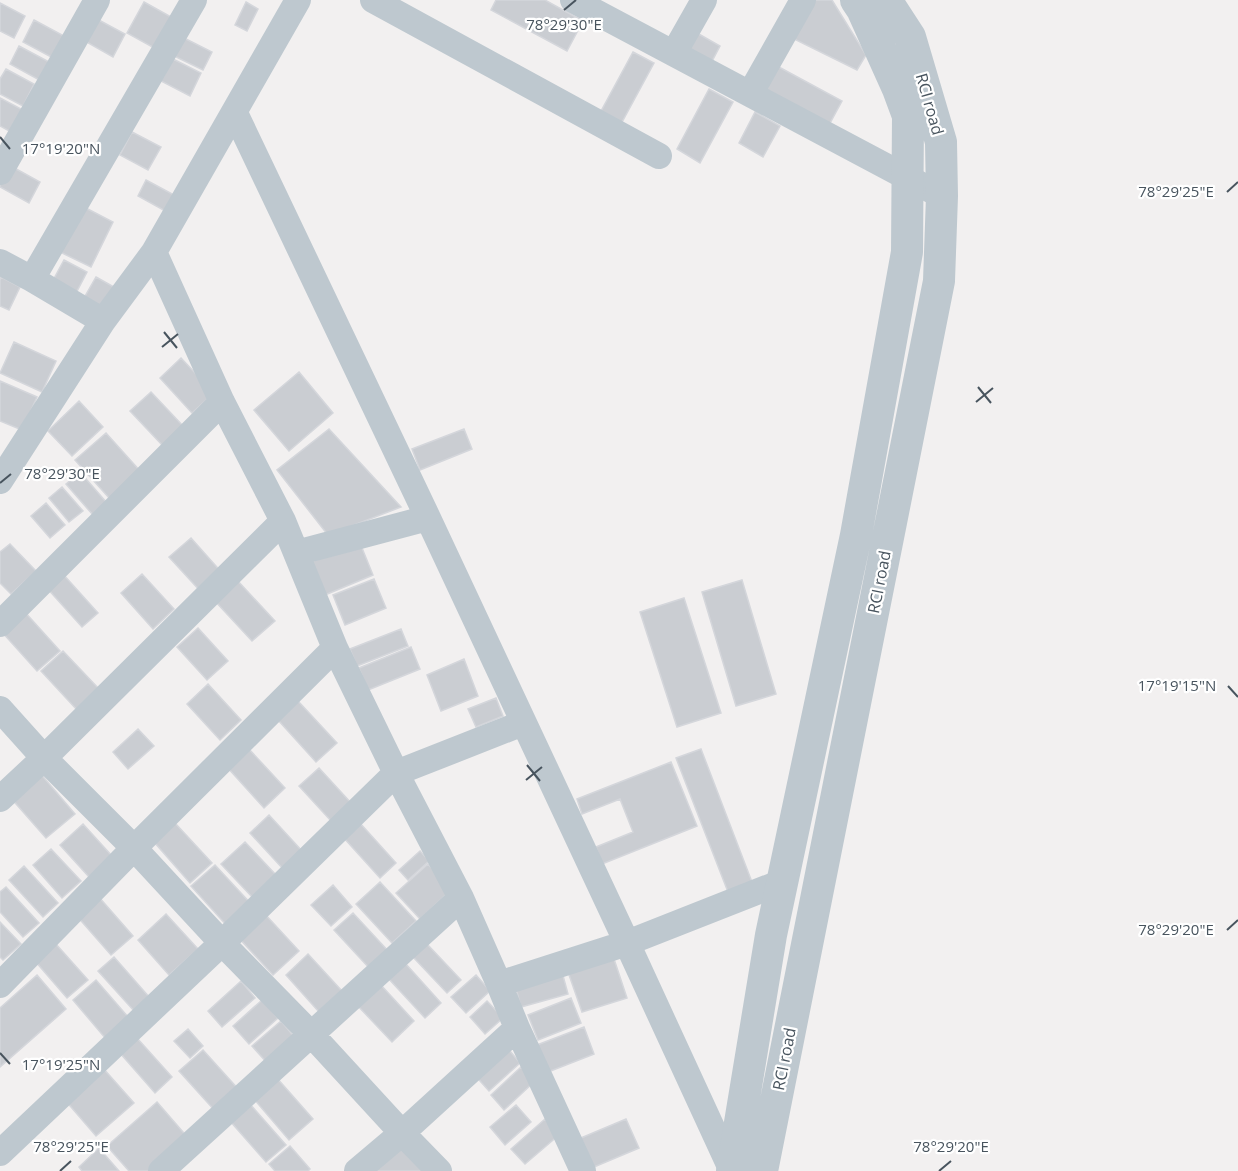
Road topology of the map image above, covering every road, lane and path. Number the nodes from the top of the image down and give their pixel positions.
1 (97, 0) edge
2 (194, 0) edge
3 (298, 0) edge
4 (373, 0) edge
5 (704, 0) edge
6 (803, 0) edge
7 (856, 0) edge
8 (886, 0) edge
9 (587, 3) edge
10 (674, 53) junction
11 (750, 93) junction
12 (235, 113) junction
13 (659, 156) dead end
14 (0, 172) edge
15 (908, 177) junction
16 (942, 196) junction
17 (154, 252) junction
18 (0, 262) edge
19 (32, 279) junction
20 (103, 321) junction
21 (222, 402) junction
22 (0, 481) edge
23 (428, 518) junction
24 (283, 521) junction
25 (296, 553) junction
26 (0, 624) edge
27 (335, 648) junction
28 (0, 709) edge
29 (523, 723) junction
30 (44, 758) junction
31 (396, 773) junction
32 (0, 799) edge
33 (134, 848) junction
34 (782, 882) junction
35 (461, 898) junction
36 (222, 943) junction
37 (627, 943) junction
38 (499, 984) junction
39 (0, 985) edge
40 (517, 1028) junction
41 (311, 1034) junction
42 (402, 1133) junction
43 (0, 1153) edge
44 (161, 1171) edge
45 (357, 1171) edge
46 (439, 1171) edge
47 (583, 1171) edge
48 (732, 1171) edge
49 (762, 1171) edge

1 - 14 street
2 - 19 street
3 - 12 street
4 - 13 street
5 - 10 street
6 - 11 street
7 - 15 street
8 - 16 street, RCI road
9 - 10 street
10 - 11 street
11 - 15 street
12 - 17 street
12 - 23 street
15 - 16 street
15 - 34 street
16 - 49 street, RCI road
17 - 20 street
17 - 21 street
18 - 19 street
19 - 20 street
20 - 22 street
21 - 24 street
21 - 26 street
23 - 25 street
23 - 29 street
24 - 25 street
24 - 30 street
25 - 27 street
27 - 31 street
27 - 33 street
28 - 30 street
29 - 31 street
29 - 37 street
30 - 32 street
30 - 33 street
31 - 35 street
31 - 36 street
33 - 36 street
33 - 39 street
34 - 37 street
34 - 48 street
35 - 38 street
35 - 41 street
36 - 41 street
36 - 43 street
37 - 38 street
37 - 48 street
38 - 40 street
40 - 42 street
40 - 47 street
41 - 42 street
41 - 44 street
42 - 45 street
42 - 46 street

